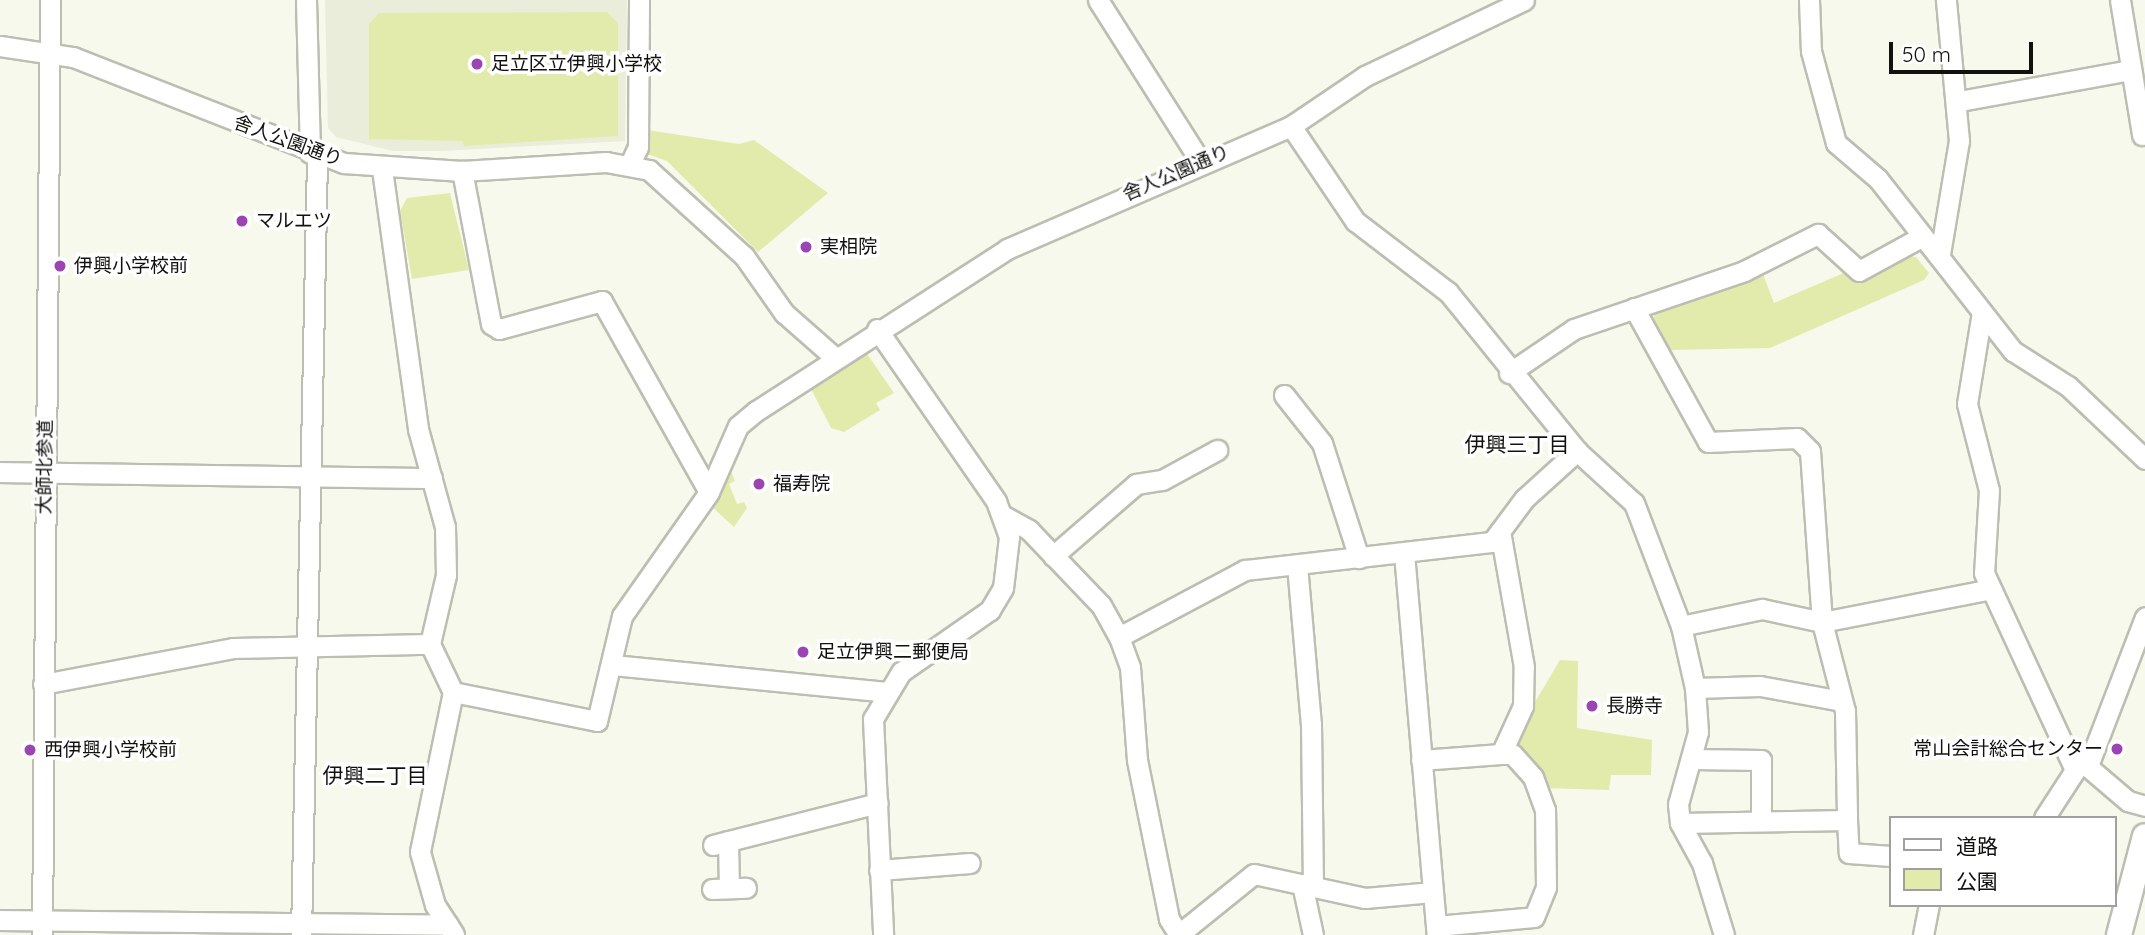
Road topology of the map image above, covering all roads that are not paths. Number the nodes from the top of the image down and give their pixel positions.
1 (50, 0) edge
2 (306, 0) edge
3 (639, 0) edge
4 (1098, 0) edge
5 (1524, 0) edge
6 (1809, 0) edge
7 (1947, 0) edge
8 (2120, 0) edge
9 (0, 46) edge
10 (49, 51) junction
11 (2131, 70) junction
12 (1960, 101) junction
13 (1292, 126) junction
14 (2142, 135) dead end
15 (313, 155) junction
16 (1200, 162) junction
17 (629, 164) junction
18 (382, 169) junction
19 (462, 171) junction
20 (1921, 237) junction
21 (1940, 254) junction
22 (1634, 308) junction
23 (1982, 312) junction
24 (877, 328) junction
25 (833, 356) junction
26 (1509, 373) junction
27 (1284, 395) dead end
28 (1217, 450) dead end
29 (1577, 451) junction
30 (2145, 459) edge
31 (0, 472) edge
32 (45, 472) junction
33 (310, 478) junction
34 (432, 478) junction
35 (709, 492) junction
36 (1004, 516) junction
37 (1500, 531) junction
38 (1404, 553) junction
39 (1053, 556) junction
40 (1359, 558) junction
41 (1297, 565) junction
42 (1991, 589) junction
43 (2145, 617) edge
44 (1822, 622) junction
45 (1681, 626) junction
46 (1119, 637) junction
47 (430, 644) junction
48 (306, 646) junction
49 (612, 664) junction
50 (43, 684) junction
51 (1695, 688) junction
52 (453, 692) junction
53 (885, 692) junction
54 (1842, 701) junction
55 (1502, 754) junction
56 (1692, 759) junction
57 (1421, 760) junction
58 (2081, 765) junction
59 (878, 803) junction
60 (2145, 806) edge
61 (2045, 816) edge
62 (1761, 821) junction
63 (1847, 821) junction
64 (1680, 823) junction
65 (2145, 836) edge
66 (1890, 856) edge
67 (970, 863) dead end
68 (879, 870) junction
69 (1307, 885) junction
70 (729, 888) dead end
71 (1433, 892) junction
72 (1929, 907) edge
73 (0, 920) edge
74 (42, 928) edge
75 (447, 929) edge
76 (1437, 930) edge
77 (301, 931) edge
78 (883, 935) edge
79 (1178, 935) edge
80 (1313, 935) edge
81 (1724, 935) edge
82 (1923, 935) edge
83 (2119, 935) edge

1 - 10 street, 大師北参道
2 - 15 street
3 - 17 street
4 - 16 street
5 - 13 street, 舎人公園通り
6 - 20 street
7 - 12 street
8 - 11 street
9 - 10 street, 舎人公園通り
10 - 15 street, 舎人公園通り
10 - 32 street, 大師北参道
11 - 12 street
11 - 14 street
12 - 21 street
13 - 16 street, 舎人公園通り
13 - 26 street
15 - 18 street, 舎人公園通り
15 - 33 street
16 - 24 street, 舎人公園通り
17 - 19 street, 舎人公園通り
17 - 25 street
18 - 19 street, 舎人公園通り
18 - 34 street
19 - 35 street
20 - 21 street
20 - 22 street
21 - 23 street
22 - 26 street
22 - 44 street
23 - 30 street
23 - 42 street
24 - 25 street, 舎人公園通り
24 - 36 street
25 - 35 street, 舎人公園通り
26 - 29 street
27 - 40 street
28 - 39 street
29 - 37 street
29 - 45 street
31 - 32 street
32 - 33 street
32 - 50 street, 大師北参道
33 - 34 street
33 - 48 street
34 - 47 street
35 - 49 street, 舎人公園通り
36 - 39 street
36 - 53 street
37 - 38 street
37 - 55 street
38 - 40 street
38 - 57 street
39 - 46 street
40 - 41 street
41 - 46 street
41 - 69 street
42 - 44 street
42 - 58 street
43 - 58 street
44 - 45 street
44 - 54 street
45 - 51 street
46 - 79 street
47 - 48 street
47 - 52 street
48 - 50 street
48 - 77 street
49 - 52 street, 舎人公園通り
49 - 53 street
50 - 74 street, 大師北参道
51 - 54 street
51 - 56 street
52 - 75 street
53 - 59 street
54 - 63 street
55 - 57 street
55 - 76 street
56 - 62 street
56 - 64 street
57 - 71 street
58 - 60 street
58 - 61 street
59 - 68 street
59 - 70 street
62 - 63 street
62 - 64 street
63 - 66 street
64 - 81 street
65 - 83 main road
67 - 68 street
68 - 78 street
69 - 71 street
69 - 79 street
69 - 80 street
71 - 76 street
72 - 82 street
73 - 74 street
74 - 77 street
75 - 77 street

